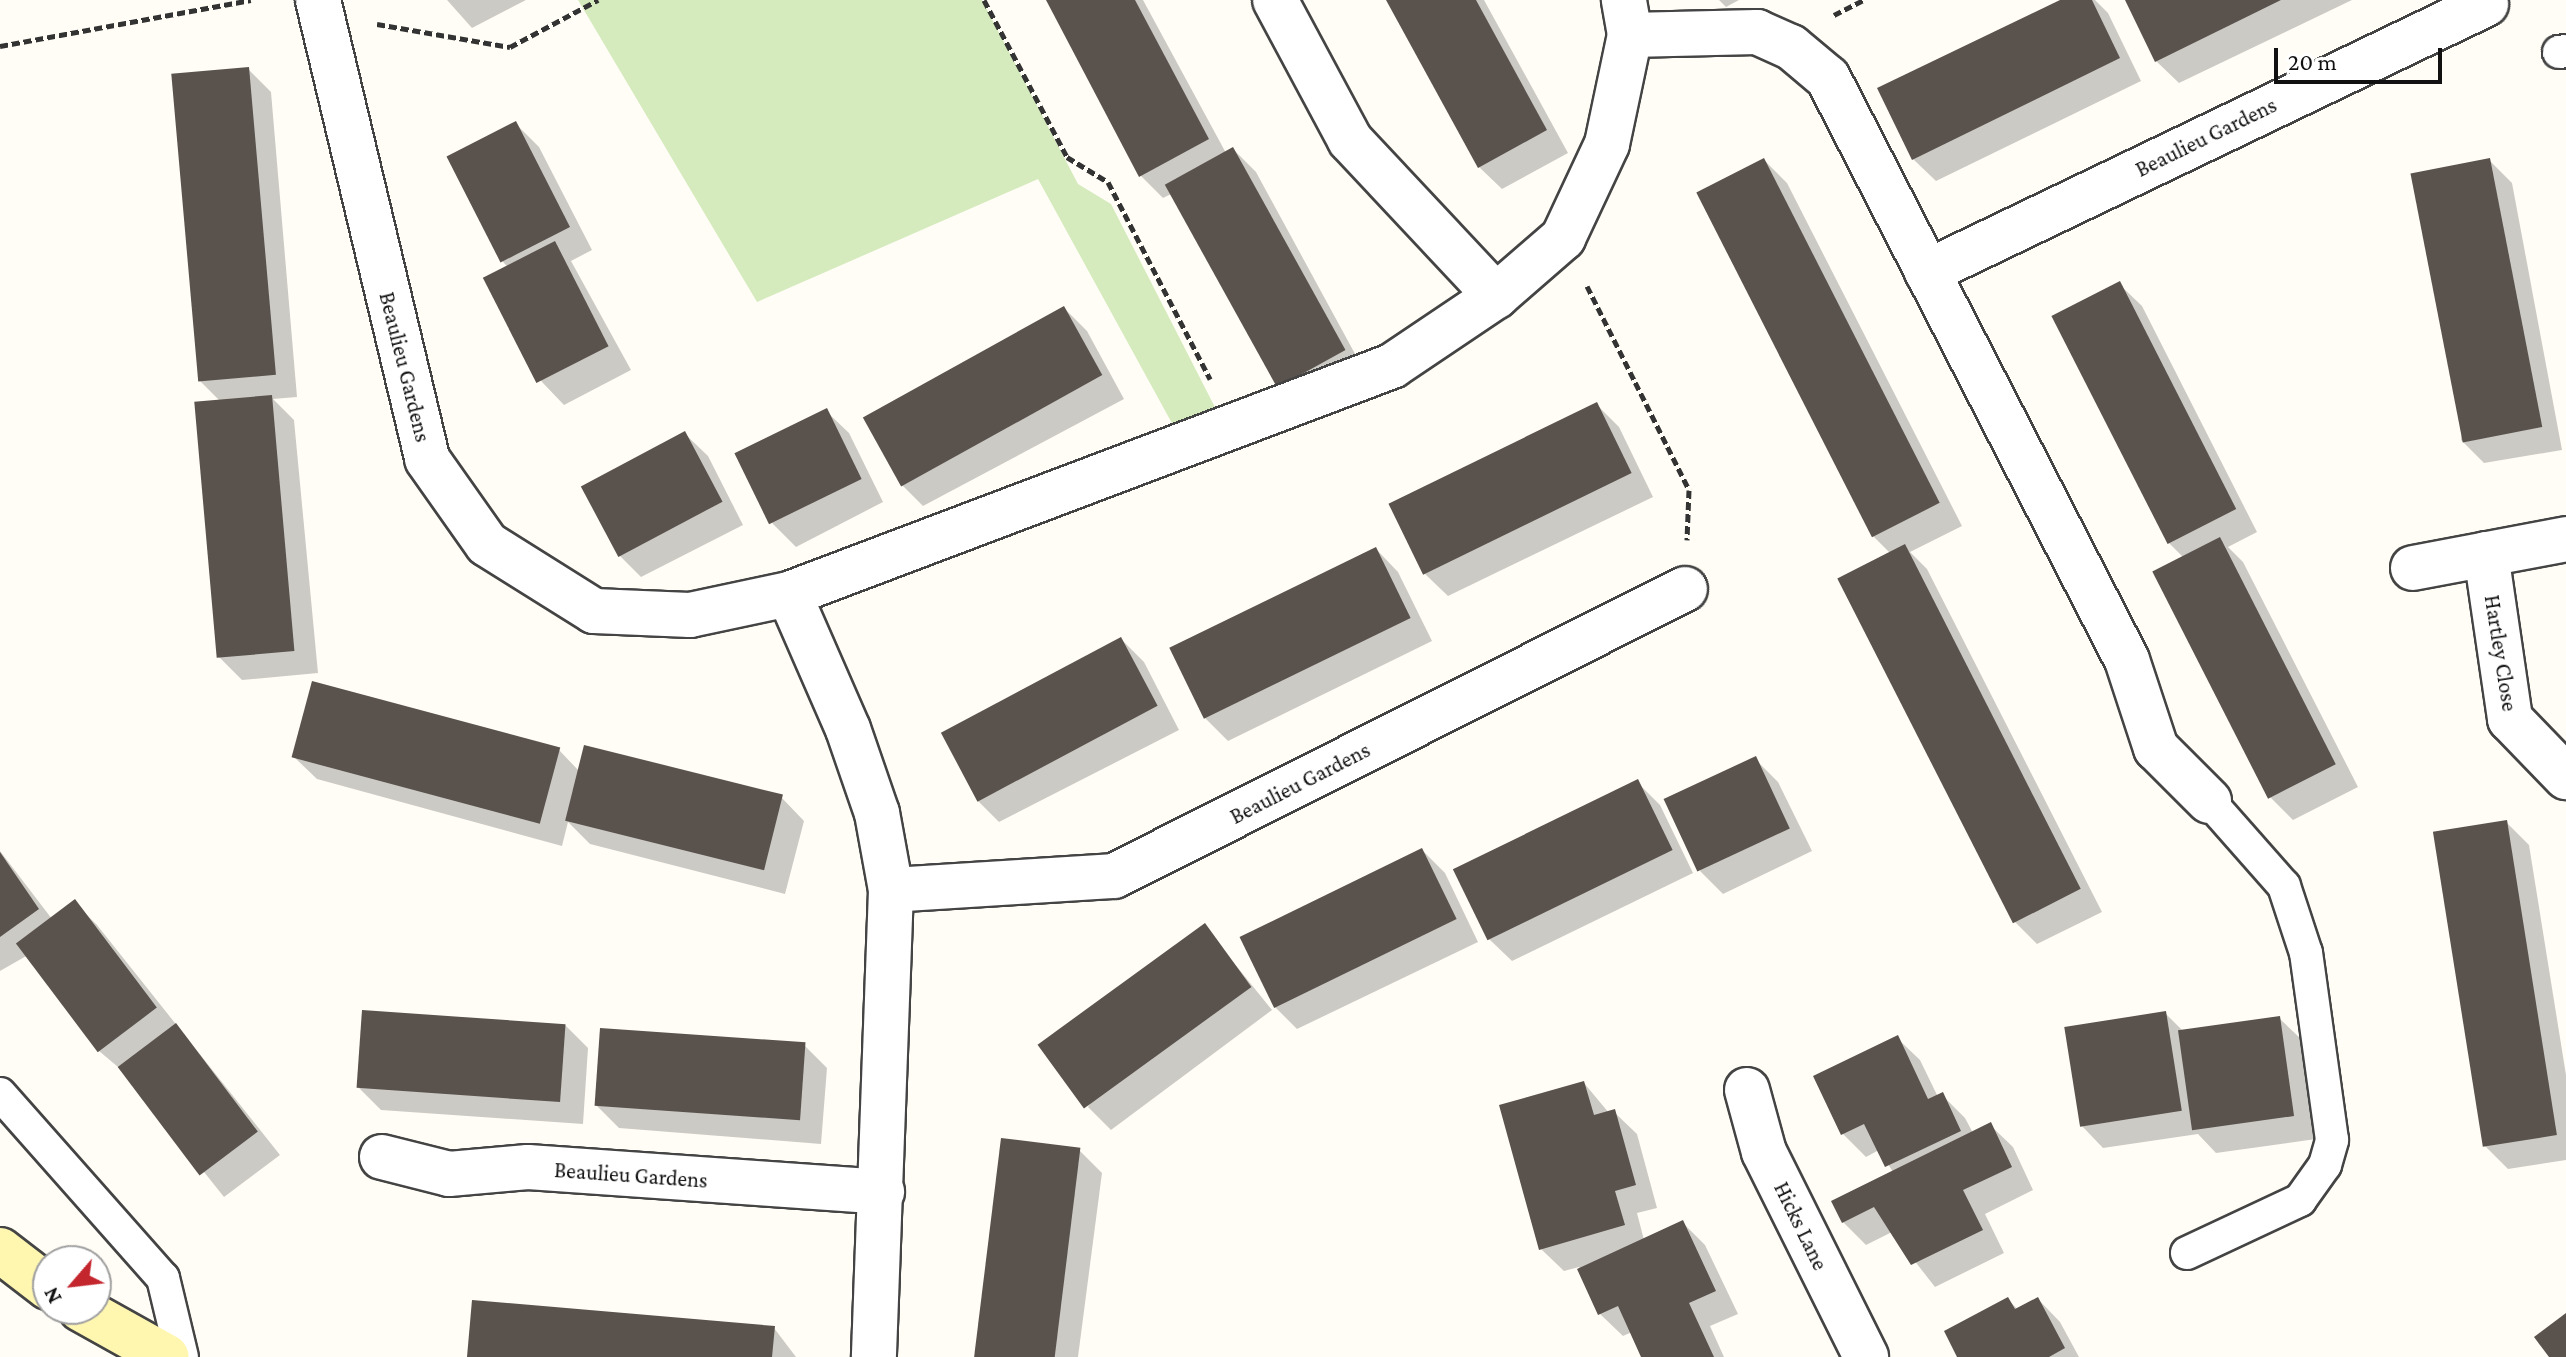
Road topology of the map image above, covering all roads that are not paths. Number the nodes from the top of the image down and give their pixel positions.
1 (1275, 0) edge
2 (2486, 4) dead end
3 (319, 7) edge
4 (1627, 17) edge
5 (1927, 272) junction
6 (1496, 296) junction
7 (2566, 539) edge
8 (2486, 554) junction
9 (2413, 568) dead end
10 (1685, 589) road end
11 (789, 594) junction
12 (2566, 777) edge
13 (2209, 801) joint
14 (891, 890) junction
15 (1747, 1090) dead end
16 (0, 1094) edge
17 (382, 1157) dead end
18 (882, 1192) junction
19 (0, 1250) edge
20 (2187, 1253) dead end
21 (32, 1275) edge
22 (110, 1325) edge
23 (167, 1357) edge
24 (182, 1357) edge
25 (874, 1357) edge
26 (1866, 1357) edge

1 - 6 street
2 - 5 street, Beaulieu Gardens
3 - 11 street, Beaulieu Gardens
4 - 5 street, Beaulieu Gardens
4 - 6 street, Beaulieu Gardens
5 - 13 street, Beaulieu Gardens
6 - 11 street, Beaulieu Gardens
7 - 8 street
8 - 9 street
8 - 12 street, Hartley Close
10 - 14 street, Beaulieu Gardens
11 - 14 street
13 - 20 lane
14 - 18 street
15 - 26 street, Hicks Lane
16 - 24 lane
17 - 18 street, Beaulieu Gardens
18 - 25 street
19 - 21 street
22 - 23 street

